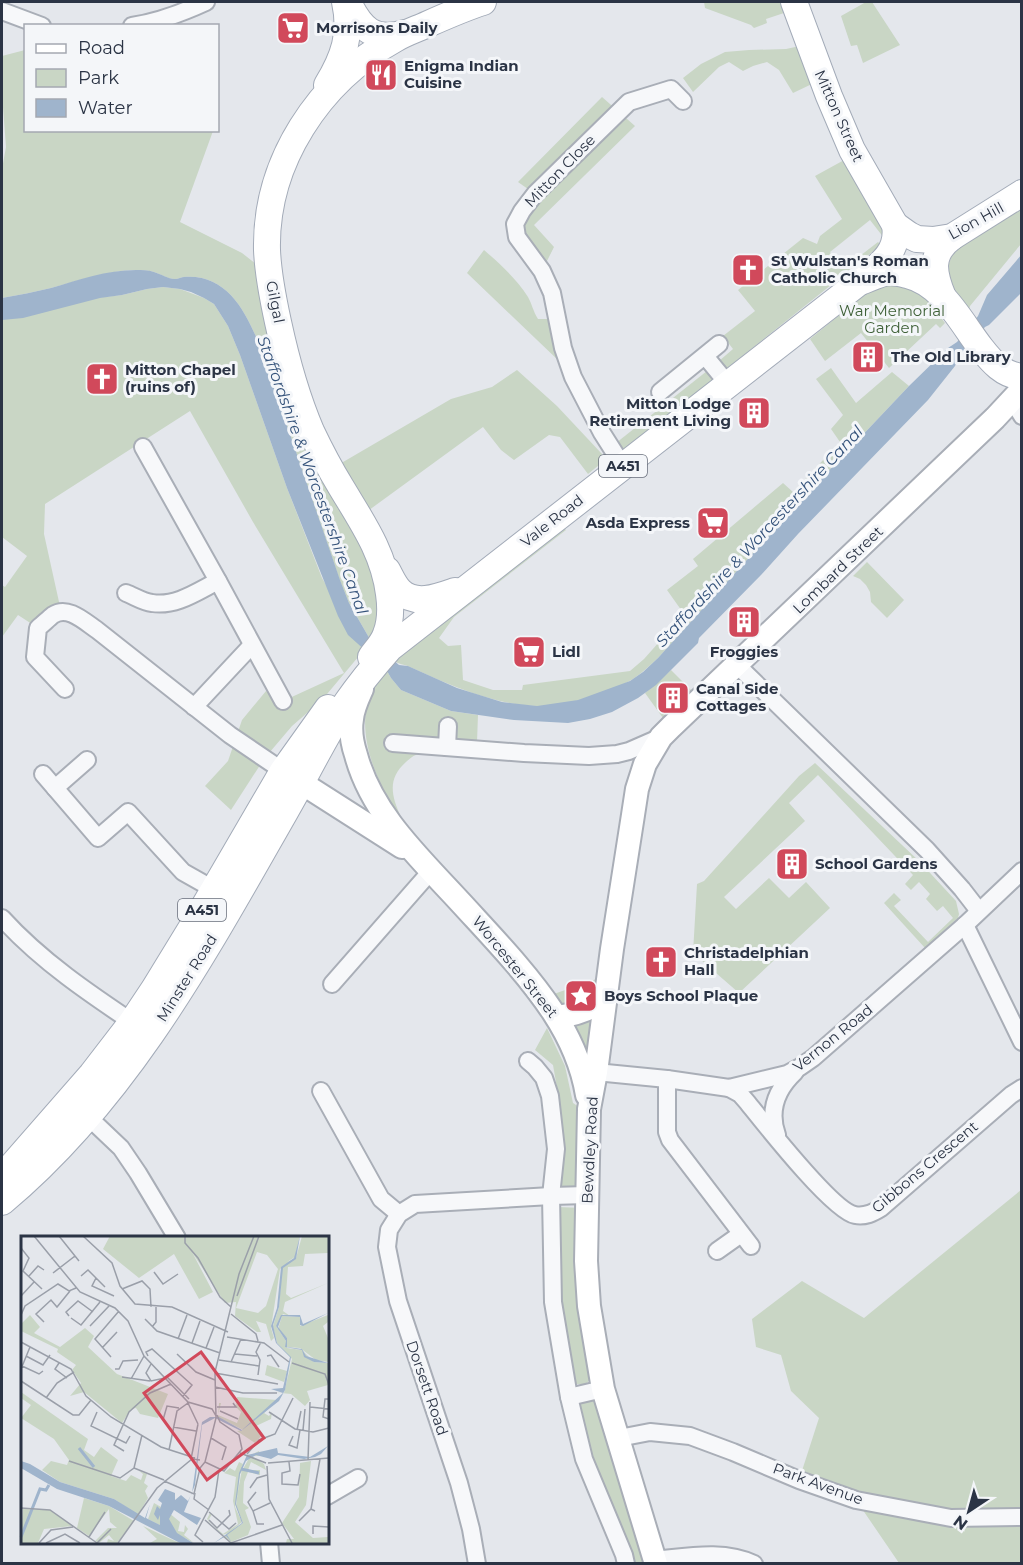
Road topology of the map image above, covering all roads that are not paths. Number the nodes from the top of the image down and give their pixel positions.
1 (206, 2) edge
2 (346, 2) edge
3 (483, 2) edge
4 (798, 4) edge
5 (2, 11) edge
6 (37, 24) edge
7 (142, 24) edge
8 (411, 31) junction
9 (683, 101) dead end
10 (308, 116) junction
11 (1022, 193) edge
12 (895, 225) junction
13 (952, 237) junction
14 (857, 284) junction
15 (943, 297) junction
16 (719, 344) dead end
17 (983, 351) junction
18 (705, 356) junction
19 (1022, 377) edge
20 (728, 384) junction
21 (660, 392) dead end
22 (1019, 402) edge
23 (143, 447) dead end
24 (623, 466) junction
25 (381, 559) junction
26 (218, 581) junction
27 (469, 585) junction
28 (126, 593) dead end
29 (252, 645) junction
30 (378, 657) junction
31 (737, 666) junction
32 (65, 689) dead end
33 (283, 701) dead end
34 (194, 707) junction
35 (448, 726) dead end
36 (662, 737) junction
37 (393, 743) dead end
38 (447, 747) junction
39 (87, 760) dead end
40 (290, 769) junction
41 (43, 774) dead end
42 (55, 788) junction
43 (394, 828) junction
44 (431, 871) junction
45 (1022, 871) edge
46 (224, 895) junction
47 (979, 911) junction
48 (2, 918) edge
49 (965, 925) junction
50 (332, 984) dead end
51 (605, 999) junction
52 (556, 1017) junction
53 (142, 1028) junction
54 (1022, 1042) edge
55 (528, 1061) dead end
56 (800, 1067) junction
57 (596, 1072) junction
58 (667, 1079) junction
59 (729, 1088) junction
60 (1022, 1088) edge
61 (321, 1091) dead end
62 (79, 1108) junction
63 (589, 1109) junction
64 (779, 1141) junction
65 (5, 1182) edge
66 (587, 1195) junction
67 (551, 1196) junction
68 (399, 1215) junction
69 (176, 1236) edge
70 (717, 1251) dead end
71 (603, 1389) junction
72 (568, 1397) junction
73 (619, 1438) junction
74 (358, 1478) dead end
75 (328, 1495) edge
76 (1022, 1517) edge
77 (269, 1544) edge
78 (655, 1562) edge
79 (271, 1563) edge
80 (477, 1563) edge
81 (626, 1563) edge
82 (754, 1563) edge

1 - 7 street
2 - 8 main road
2 - 10 main road
3 - 8 main road, A451
4 - 12 main road, Mitton Street
5 - 6 street
8 - 10 main road, Gilgal / A451
9 - 24 street, Mitton Close
10 - 25 main road, Gilgal / A451
11 - 13 main road, Lion Hill
12 - 13 main road, Lion Hill
12 - 14 main road, A451
13 - 15 main road
14 - 15 main road
14 - 20 main road, Vale Road / A451
15 - 17 main road
16 - 18 street
17 - 19 main road
17 - 22 main road
18 - 20 street
18 - 21 street
20 - 24 main road, Vale Road / A451
22 - 31 main road, Lombard Street
23 - 26 street
24 - 27 main road, Vale Road / A451
25 - 27 main road
25 - 30 main road, Gilgal / A451
26 - 28 street
26 - 29 street
27 - 30 main road, Vale Road / A451
29 - 33 street
29 - 34 street
30 - 40 main road, Minster Road / A451
30 - 43 main road, Worcester Street
31 - 36 main road, Lombard Street
31 - 47 street
32 - 34 street
34 - 40 street
35 - 38 street
36 - 38 street
36 - 51 main road, Bewdley Road
37 - 38 street
39 - 42 street
40 - 43 main road, Worcester Street
40 - 44 main road, Worcester Street
40 - 46 main road, Minster Road / A451
41 - 42 street
42 - 46 street
43 - 44 main road, Worcester Street
44 - 50 street
44 - 52 main road, Worcester Street
45 - 47 street, Vernon Road
46 - 53 main road, Minster Road / A451
47 - 49 street, Vernon Road
48 - 53 street
49 - 54 street
49 - 56 street, Vernon Road
51 - 52 main road
51 - 57 main road, Bewdley Road
52 - 63 main road, Worcester Street
53 - 62 main road, Minster Road / A451
55 - 67 street
56 - 59 street, Vernon Road
56 - 64 street
57 - 58 street, Vernon Road
57 - 63 main road, Bewdley Road
58 - 59 street, Vernon Road
58 - 70 street
59 - 64 street, Gibbons Crescent
60 - 64 street, Gibbons Crescent
61 - 68 street
62 - 65 main road, Minster Road / A451
62 - 69 street
63 - 66 main road, Bewdley Road
66 - 67 street
66 - 71 main road, Bewdley Road
67 - 68 street
67 - 72 street
68 - 80 street, Dorsett Road
71 - 72 street
71 - 73 main road, Bewdley Road
72 - 81 street
73 - 76 street, Park Avenue
73 - 78 main road, Bewdley Road
74 - 75 street
77 - 79 street
78 - 82 street

